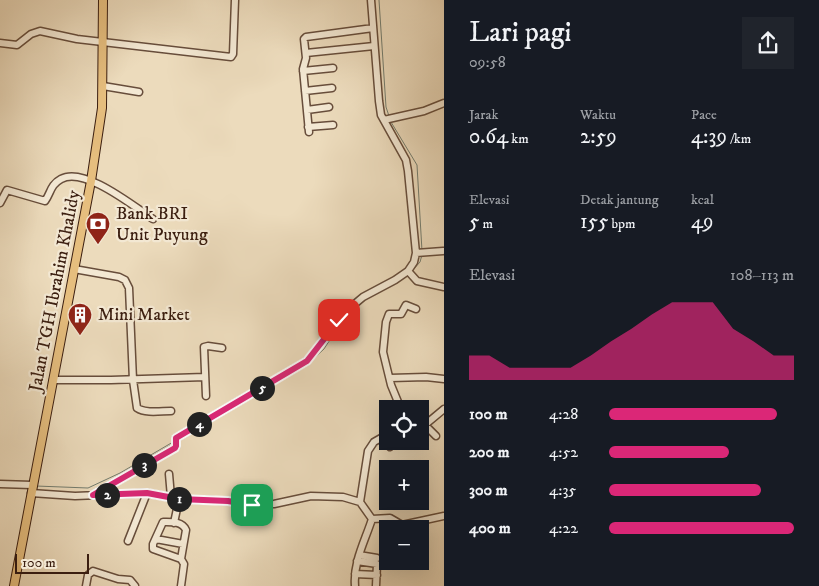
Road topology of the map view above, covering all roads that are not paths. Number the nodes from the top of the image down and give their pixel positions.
1 (103, 0) edge
2 (234, 0) edge
3 (371, 0) edge
4 (373, 28) junction
5 (103, 42) junction
6 (0, 43) edge
7 (374, 46) junction
8 (306, 53) junction
9 (333, 68) dead end
10 (303, 71) junction
11 (103, 86) junction
12 (332, 88) dead end
13 (305, 91) junction
14 (139, 92) dead end
15 (444, 103) edge
16 (329, 107) dead end
17 (307, 110) junction
18 (388, 119) junction
19 (333, 125) dead end
20 (92, 181) junction
21 (0, 203) edge
22 (153, 219) dead end
23 (442, 251) dead end
24 (420, 253) junction
25 (74, 269) junction
26 (409, 272) junction
27 (444, 287) edge
28 (416, 309) dead end
29 (222, 348) dead end
30 (205, 377) junction
31 (390, 378) junction
32 (444, 379) edge
33 (53, 380) junction
34 (133, 380) junction
35 (206, 396) dead end
36 (397, 400) edge
37 (444, 409) edge
38 (171, 410) dead end
39 (429, 421) edge
40 (429, 432) edge
41 (436, 436) dead end
42 (379, 439) edge
43 (169, 474) dead end
44 (0, 484) edge
45 (32, 489) junction
46 (147, 493) junction
47 (93, 495) junction
48 (171, 497) junction
49 (179, 499) junction
50 (360, 502) junction
51 (444, 516) edge
52 (372, 519) junction
53 (174, 523) junction
54 (156, 539) junction
55 (128, 541) dead end
56 (183, 544) junction
57 (379, 550) dead end
58 (358, 558) junction
59 (181, 559) junction
60 (377, 561) junction
61 (355, 574) junction
62 (377, 575) junction
63 (14, 586) edge
64 (86, 586) edge
65 (135, 586) edge
66 (182, 586) edge
67 (355, 586) edge
68 (376, 586) edge

1 - 5 main road, Jalan TGH Ibrahim Khalidy
2 - 5 street
3 - 4 street
4 - 7 street
4 - 8 street
5 - 6 street
5 - 11 main road, Jalan TGH Ibrahim Khalidy
7 - 8 street
7 - 18 street
8 - 10 street
9 - 10 street
10 - 13 street
11 - 14 street
11 - 20 main road, Jalan TGH Ibrahim Khalidy
12 - 13 street
13 - 17 street
15 - 18 street
16 - 17 street
17 - 19 street
18 - 24 street
20 - 21 street
20 - 22 street
20 - 25 main road, Jalan TGH Ibrahim Khalidy
23 - 24 street
24 - 26 street
25 - 33 main road, Jalan TGH Ibrahim Khalidy
25 - 34 street
26 - 27 street
26 - 47 street
28 - 31 street
29 - 30 street
30 - 34 street
30 - 35 street
31 - 32 street
31 - 36 street
33 - 34 street
33 - 45 main road, Jalan TGH Ibrahim Khalidy
34 - 38 street
37 - 39 street
40 - 41 street
42 - 50 street
43 - 48 street
44 - 45 street
45 - 47 street
45 - 63 main road, Jalan TGH Ibrahim Khalidy
46 - 47 street
46 - 48 street
46 - 55 street
48 - 49 street
49 - 50 street
49 - 53 street
50 - 52 street
51 - 52 street
52 - 58 street
53 - 54 street
53 - 56 street
54 - 56 street
54 - 59 street
56 - 59 street
57 - 60 street
58 - 60 street
58 - 61 street
59 - 66 street
60 - 62 street
61 - 62 street
61 - 67 street
62 - 68 street
64 - 65 street

